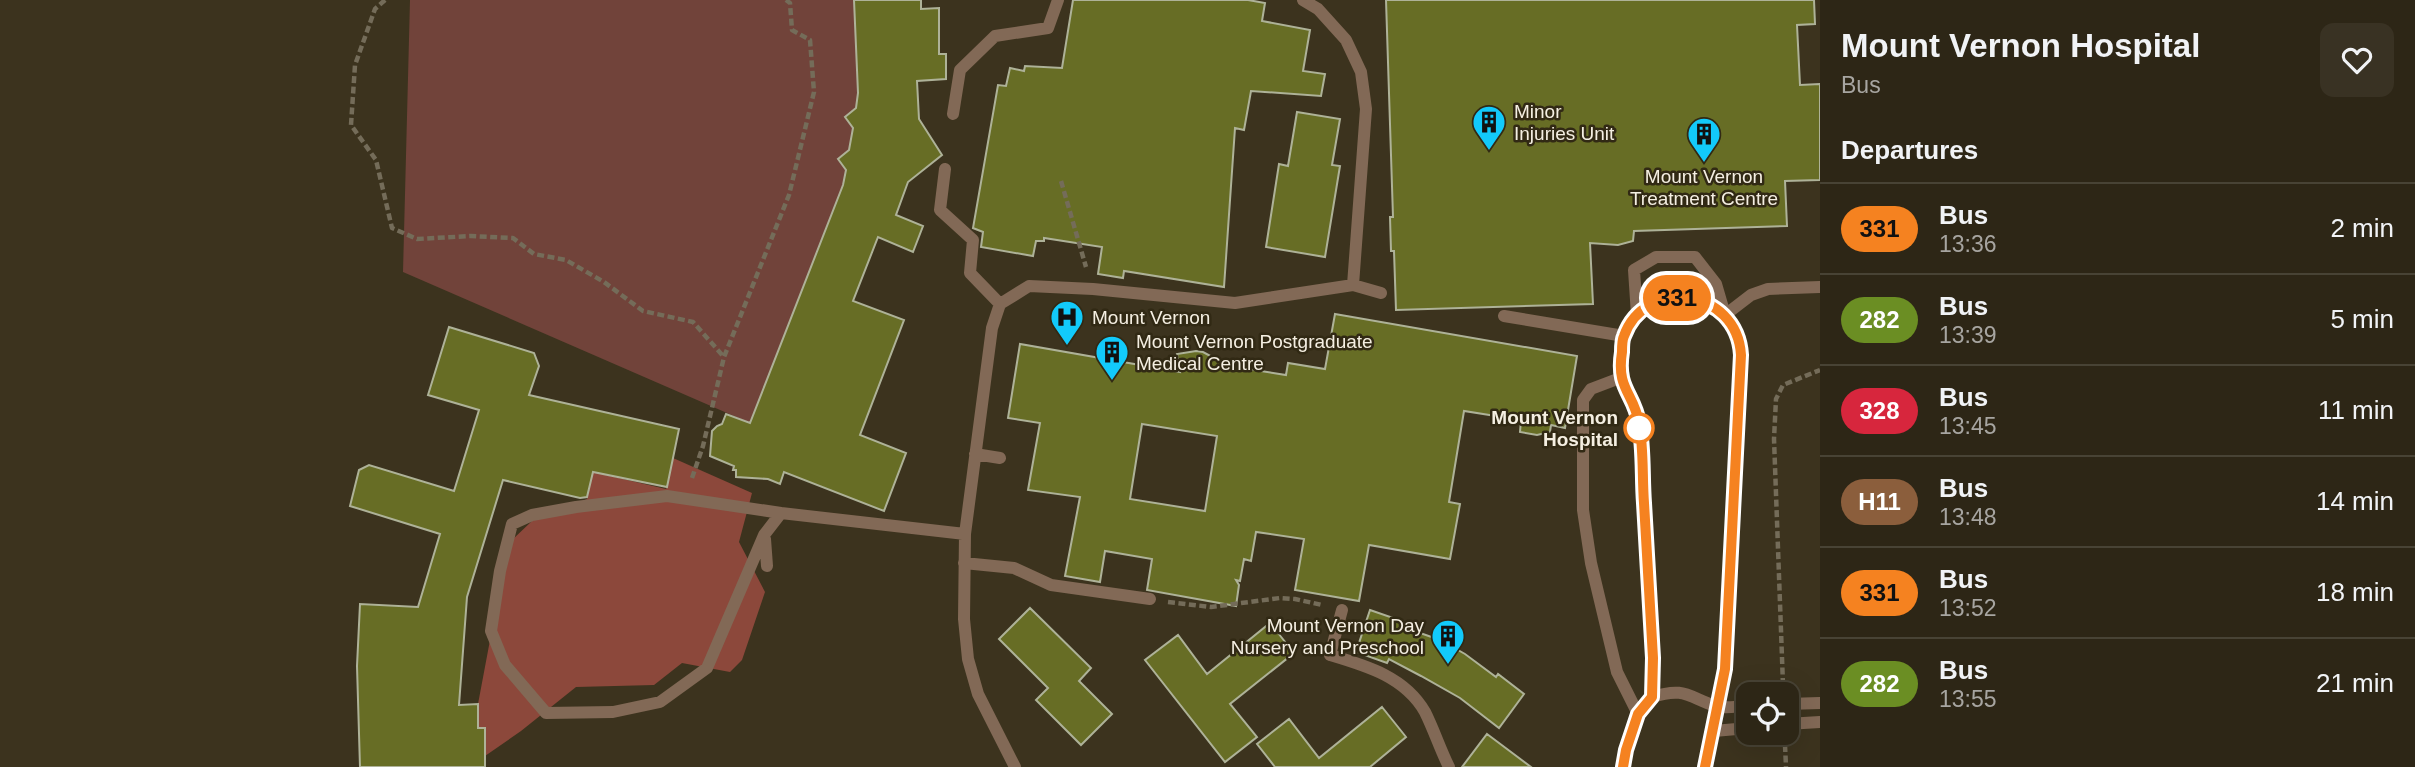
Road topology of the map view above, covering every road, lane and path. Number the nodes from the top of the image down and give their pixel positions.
1 (385, 0) edge
2 (786, 0) edge
3 (1058, 0) edge
4 (1303, 0) edge
5 (953, 114) dead end
6 (945, 169) dead end
7 (1061, 181) dead end
8 (1353, 285) junction
9 (1820, 287) edge
10 (1093, 289) junction
11 (1381, 293) dead end
12 (1000, 304) junction
13 (1637, 315) junction
14 (1726, 315) junction
15 (1504, 316) dead end
16 (1624, 336) junction
17 (724, 357) junction
18 (1820, 370) edge
19 (1620, 378) junction
20 (975, 454) junction
21 (1000, 458) dead end
22 (684, 498) junction
23 (781, 513) junction
24 (965, 534) junction
25 (764, 535) junction
26 (964, 563) junction
27 (767, 566) dead end
28 (1150, 599) joint
29 (1342, 610) joint
30 (1783, 682) edge
31 (1652, 697) junction
32 (1820, 703) edge
33 (1799, 704) edge
34 (1736, 706) edge
35 (1718, 707) junction
36 (1638, 714) junction
37 (1820, 722) edge
38 (1799, 723) edge
39 (1736, 729) edge
40 (1714, 731) junction
41 (1785, 745) edge
42 (1015, 767) edge
43 (1449, 767) edge
44 (1623, 767) edge
45 (1705, 767) edge
46 (1786, 767) edge

1 - 17 path
2 - 17 path
3 - 5 lane
4 - 8 lane
6 - 12 lane
7 - 10 path
8 - 10 lane
8 - 11 lane
9 - 14 lane
10 - 12 lane
12 - 20 lane
13 - 14 lane
13 - 14 lane
13 - 16 lane
14 - 35 lane
15 - 16 lane
16 - 19 lane
17 - 22 path
18 - 30 path
19 - 31 lane
19 - 36 lane
20 - 21 lane
20 - 24 lane
22 - 23 lane
22 - 25 lane
23 - 24 lane
23 - 25 lane
24 - 26 lane
25 - 27 lane
26 - 28 lane
26 - 42 lane
28 - 29 path
29 - 43 lane
31 - 35 lane
31 - 36 lane
32 - 33 lane
34 - 35 lane
35 - 40 lane
36 - 44 lane
37 - 38 lane
39 - 40 lane
40 - 45 lane
41 - 46 path

